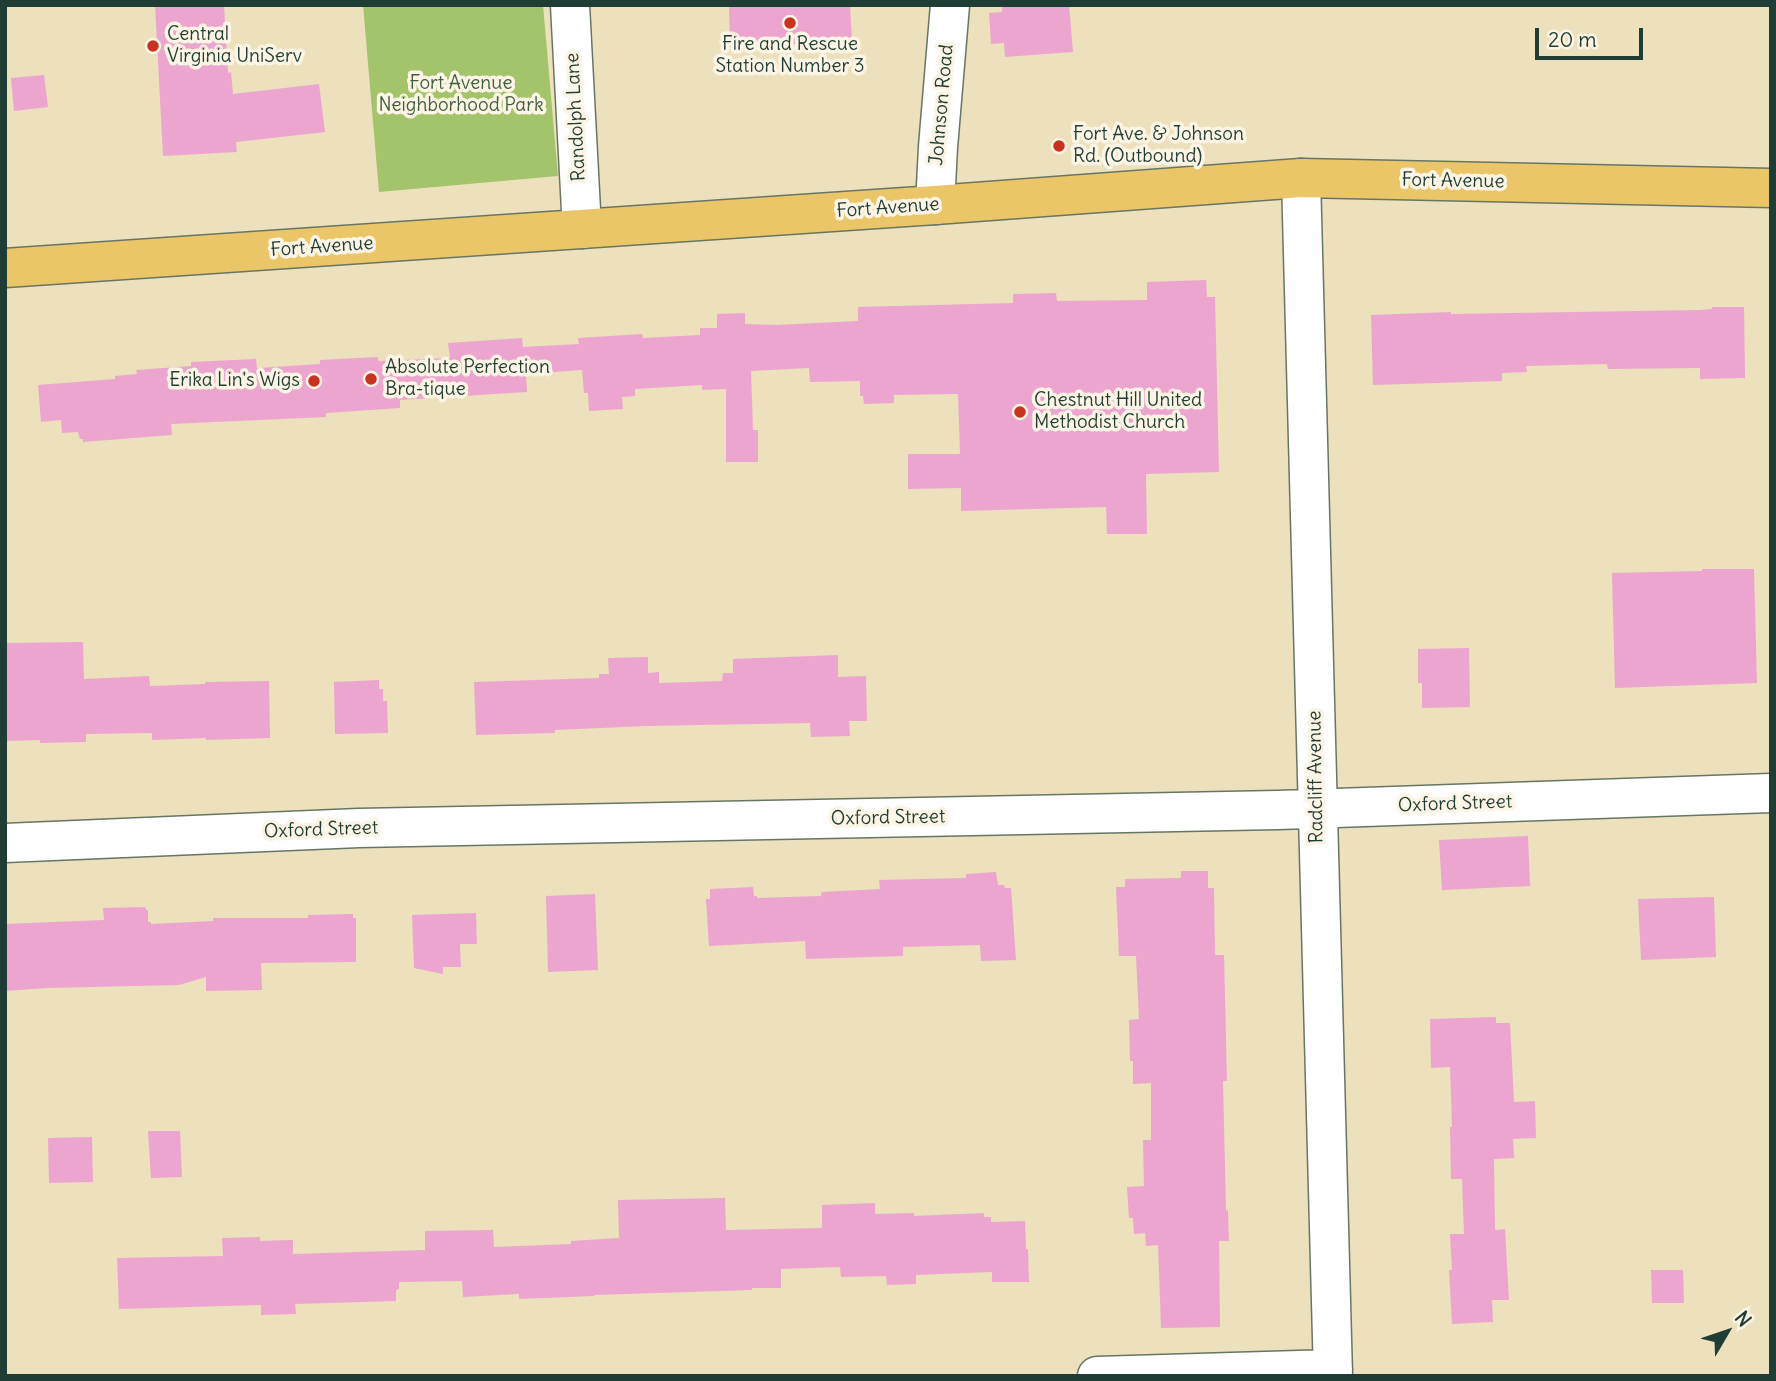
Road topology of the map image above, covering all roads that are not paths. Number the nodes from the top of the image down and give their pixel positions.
1 (569, 5) edge
2 (950, 5) edge
3 (1301, 178) junction
4 (1771, 188) edge
5 (935, 205) junction
6 (582, 229) junction
7 (5, 268) edge
8 (1771, 793) edge
9 (1317, 809) junction
10 (5, 843) edge
11 (1333, 1372) edge
12 (1097, 1376) edge

1 - 6 street, Randolph Lane
2 - 5 street, Johnson Road
3 - 4 main road, Fort Avenue
3 - 5 main road, Fort Avenue
3 - 9 street, Radcliff Avenue
5 - 6 main road, Fort Avenue
6 - 7 main road, Fort Avenue
8 - 9 street, Oxford Street
9 - 10 street, Oxford Street
9 - 11 street, Radcliff Avenue
11 - 12 street

